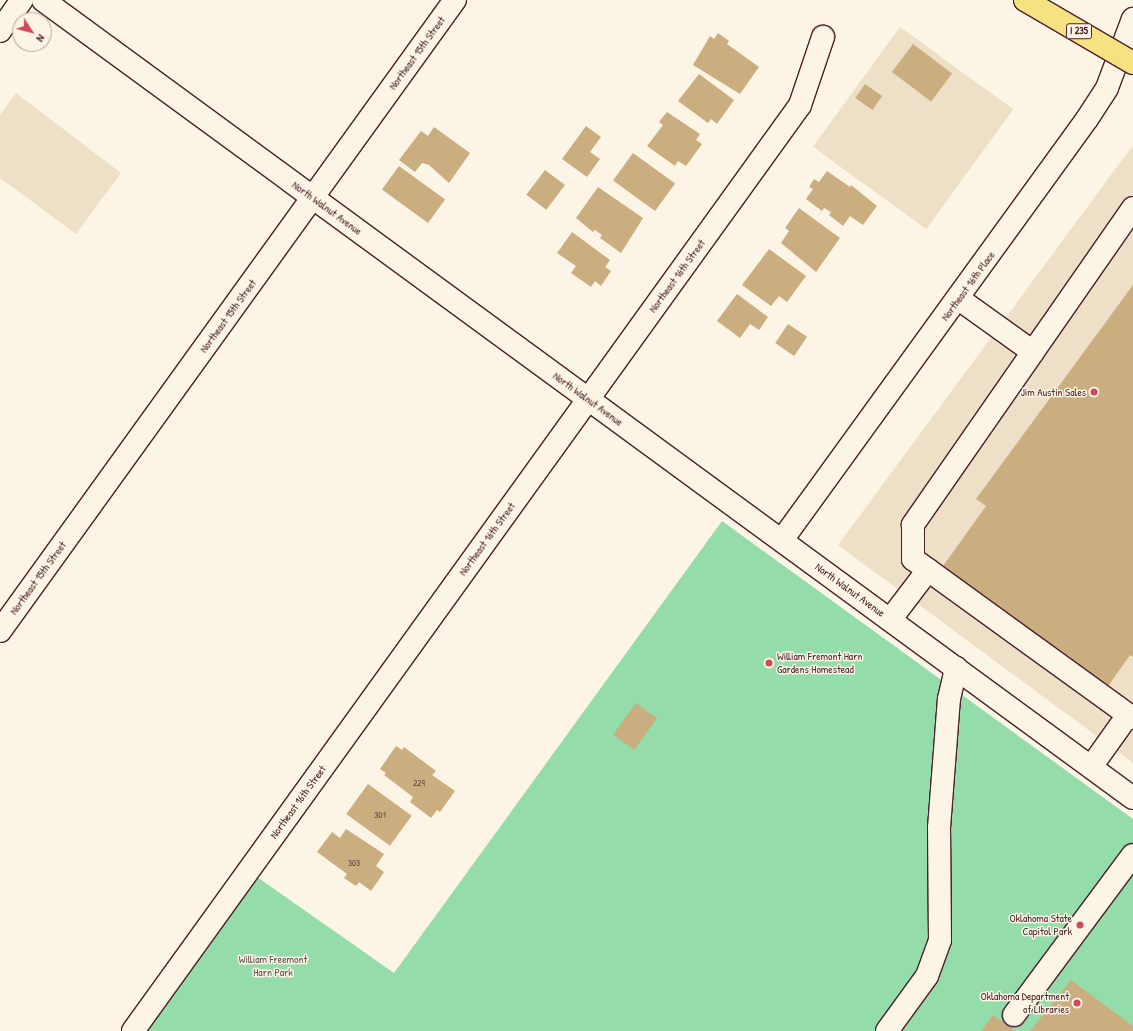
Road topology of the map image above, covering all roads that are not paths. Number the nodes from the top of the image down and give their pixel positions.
1 (22, 0) edge
2 (43, 0) edge
3 (455, 0) edge
4 (1025, 0) edge
5 (1133, 19) edge
6 (0, 31) edge
7 (823, 37) dead end
8 (1133, 63) edge
9 (313, 198) junction
10 (1133, 208) edge
11 (959, 299) junction
12 (1033, 352) junction
13 (588, 399) junction
14 (782, 540) junction
15 (928, 570) junction
16 (890, 620) junction
17 (0, 631) edge
18 (956, 668) junction
19 (1131, 717) edge
20 (1091, 767) junction
21 (1133, 798) edge
22 (1133, 855) edge
23 (1014, 1015) dead end
24 (133, 1031) edge
25 (887, 1031) edge

1 - 6 street
2 - 9 street, North Walnut Avenue
3 - 9 street, Northeast 15th Street
4 - 8 highway, I 235, bridge
5 - 11 street, Northeast 16th Place
7 - 13 street, Northeast 16th Street
9 - 13 street, North Walnut Avenue
9 - 17 street, Northeast 15th Street
10 - 12 street
11 - 12 street
11 - 14 street, Northeast 16th Place
12 - 15 street
13 - 14 street, North Walnut Avenue
13 - 24 street, Northeast 16th Street
14 - 16 street, North Walnut Avenue
15 - 16 street
15 - 19 street
16 - 18 street, North Walnut Avenue
18 - 20 street, North Walnut Avenue
18 - 25 street
19 - 20 street
20 - 21 street, North Walnut Avenue
22 - 23 street

